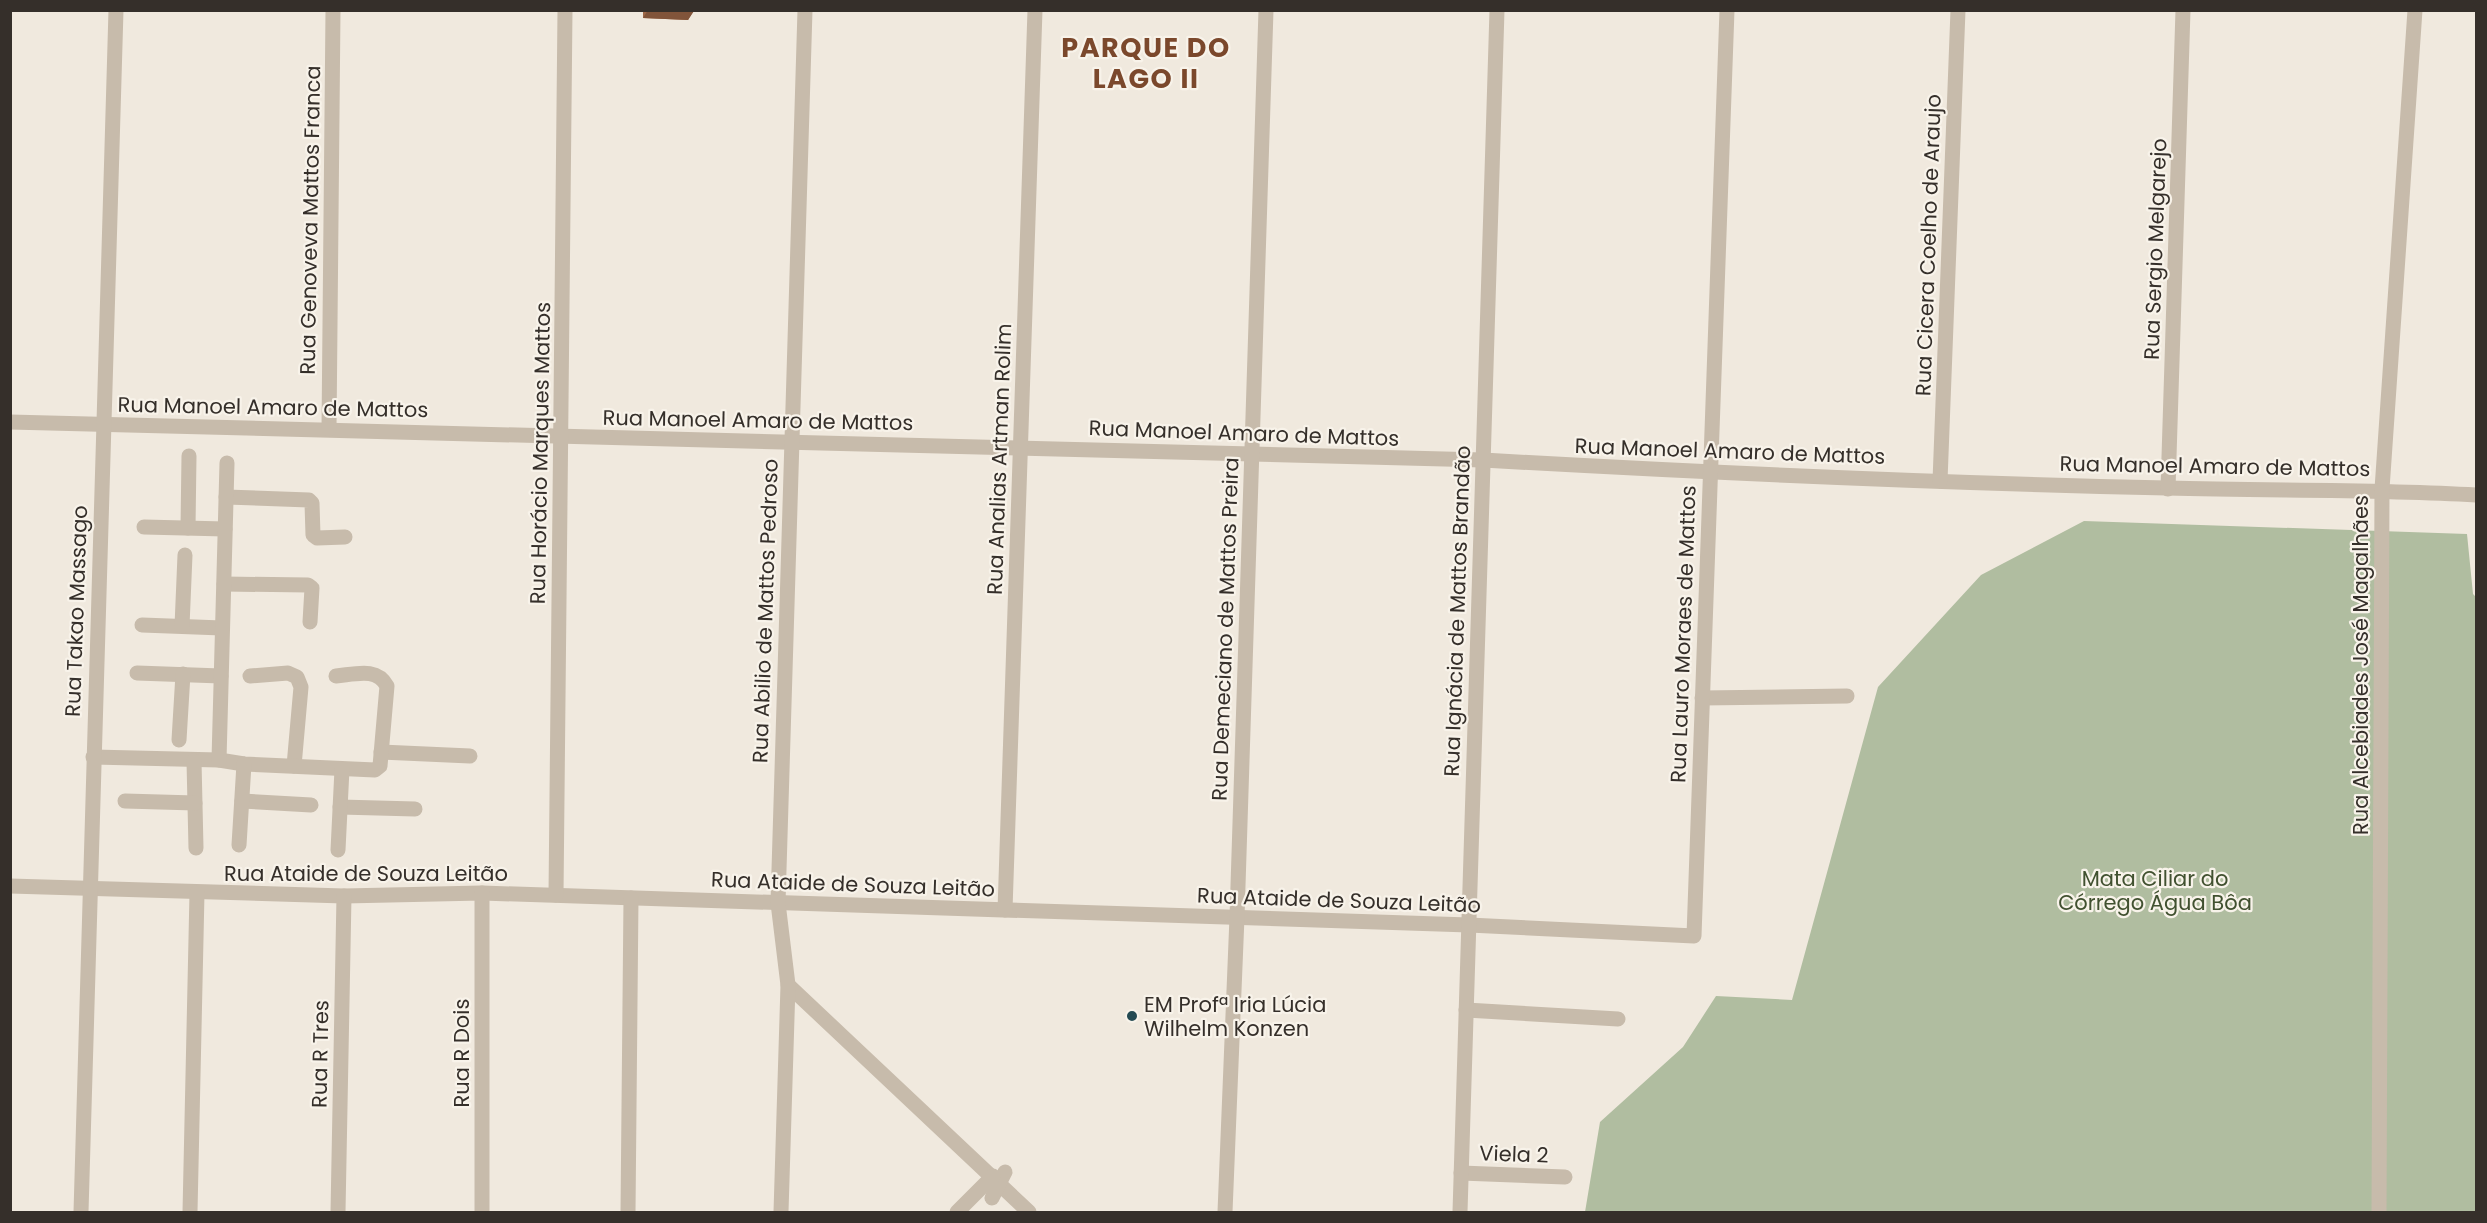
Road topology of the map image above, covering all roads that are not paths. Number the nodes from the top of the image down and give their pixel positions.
1 (116, 10) edge
2 (333, 10) edge
3 (565, 10) edge
4 (805, 10) edge
5 (1035, 10) edge
6 (1266, 10) edge
7 (1497, 10) edge
8 (1727, 10) edge
9 (1958, 10) edge
10 (2183, 10) edge
11 (2415, 10) edge
12 (10, 422) edge
13 (103, 424) junction
14 (329, 429) junction
15 (561, 436) junction
16 (792, 442) junction
17 (1028, 448) junction
18 (1252, 454) junction
19 (189, 456) dead end
20 (1476, 460) junction
21 (227, 463) dead end
22 (1710, 473) junction
23 (1940, 480) junction
24 (2168, 489) junction
25 (2382, 489) junction
26 (2476, 495) edge
27 (226, 497) junction
28 (144, 527) dead end
29 (188, 528) junction
30 (225, 529) junction
31 (345, 537) dead end
32 (185, 555) dead end
33 (224, 584) junction
34 (310, 622) dead end
35 (142, 625) dead end
36 (182, 626) junction
37 (222, 628) junction
38 (137, 673) dead end
39 (183, 674) junction
40 (336, 675) dead end
41 (221, 676) junction
42 (250, 676) dead end
43 (1847, 696) dead end
44 (1702, 698) junction
45 (179, 740) dead end
46 (381, 752) junction
47 (470, 756) dead end
48 (93, 757) junction
49 (219, 760) junction
50 (194, 761) junction
51 (244, 764) junction
52 (294, 766) junction
53 (342, 769) junction
54 (125, 801) dead end
55 (242, 801) junction
56 (195, 803) junction
57 (311, 805) dead end
58 (340, 807) junction
59 (415, 809) dead end
60 (239, 845) dead end
61 (196, 848) dead end
62 (338, 850) dead end
63 (10, 886) edge
64 (92, 889) junction
65 (198, 893) junction
66 (482, 893) junction
67 (344, 896) junction
68 (556, 896) junction
69 (631, 898) junction
70 (778, 903) junction
71 (1005, 910) junction
72 (1238, 914) junction
73 (1460, 924) junction
74 (1694, 936) joint
75 (788, 985) junction
76 (1466, 1010) junction
77 (1618, 1019) dead end
78 (1461, 1173) junction
79 (999, 1177) junction
80 (1565, 1177) dead end
81 (992, 1198) dead end
82 (81, 1212) edge
83 (190, 1212) edge
84 (338, 1212) edge
85 (482, 1212) edge
86 (628, 1212) edge
87 (782, 1212) edge
88 (957, 1212) edge
89 (1029, 1212) edge
90 (1224, 1212) edge
91 (1460, 1212) edge
92 (2379, 1212) edge

1 - 13 street, Rua Takao Massago
2 - 14 street, Rua Genoveva Mattos Franca
3 - 15 street, Rua Horácio Marques Mattos
4 - 16 street, Rua Abilio de Mattos Pedroso
5 - 17 street, Rua Analias Artman Rolim
6 - 18 street, Rua Demeciano de Mattos Preira
7 - 20 street, Rua Ignácia de Mattos Brandão
8 - 22 street, Rua Lauro Moraes de Mattos
9 - 23 street, Rua Cicera Coelho de Araujo
10 - 24 street, Rua Sergio Melgarejo
11 - 25 street, Rua Alcebiades José Magalhães
12 - 13 street, Rua Manoel Amaro de Mattos
13 - 14 street, Rua Manoel Amaro de Mattos
13 - 48 street, Rua Takao Massago
14 - 15 street, Rua Manoel Amaro de Mattos
15 - 16 street, Rua Manoel Amaro de Mattos
15 - 68 street, Rua Horácio Marques Mattos
16 - 17 street, Rua Manoel Amaro de Mattos
16 - 70 street, Rua Abilio de Mattos Pedroso
17 - 18 street, Rua Manoel Amaro de Mattos
17 - 71 street, Rua Analias Artman Rolim
18 - 20 street, Rua Manoel Amaro de Mattos
18 - 72 street, Rua Demeciano de Mattos Preira
19 - 29 street
20 - 22 street, Rua Manoel Amaro de Mattos
20 - 73 street, Rua Ignácia de Mattos Brandão
21 - 27 street
22 - 23 street, Rua Manoel Amaro de Mattos
22 - 44 street, Rua Lauro Moraes de Mattos
23 - 24 street, Rua Manoel Amaro de Mattos
24 - 25 street, Rua Manoel Amaro de Mattos
25 - 26 street, Rua Manoel Amaro de Mattos
25 - 92 street, Rua Alcebiades José Magalhães
27 - 30 street
27 - 31 street
28 - 29 street
29 - 30 street
30 - 33 street
32 - 36 street
33 - 34 street
33 - 37 street
35 - 36 street
36 - 37 street
37 - 41 street
38 - 39 street
39 - 41 street
39 - 45 street
40 - 46 street
41 - 49 street
42 - 52 street
43 - 44 street
44 - 74 street, Rua Lauro Moraes de Mattos
46 - 47 street
46 - 53 street
48 - 50 street
48 - 64 street, Rua Takao Massago
49 - 50 street
49 - 51 street
50 - 56 street
51 - 52 street
51 - 55 street
52 - 53 street
53 - 58 street
54 - 56 street
55 - 57 street
55 - 60 street
56 - 61 street
58 - 59 street
58 - 62 street
63 - 64 street, Rua Ataide de Souza Leitão
64 - 65 street, Rua Ataide de Souza Leitão
64 - 82 street, Rua Takao Massago
65 - 67 street, Rua Ataide de Souza Leitão
65 - 83 street
66 - 67 street, Rua Ataide de Souza Leitão
66 - 68 street, Rua Ataide de Souza Leitão
66 - 85 street, Rua R Dois
67 - 84 street, Rua R Tres
68 - 69 street, Rua Ataide de Souza Leitão
69 - 70 street, Rua Ataide de Souza Leitão
69 - 86 street
70 - 71 street, Rua Ataide de Souza Leitão
70 - 75 street, Rua Abilio de Mattos Pedroso
71 - 72 street, Rua Ataide de Souza Leitão
72 - 73 street, Rua Ataide de Souza Leitão
72 - 90 street, Rua Demeciano de Mattos Preira
73 - 74 street, Rua Ataide de Souza Leitão
73 - 76 street, Rua Ignácia de Mattos Brandão
75 - 79 street
75 - 87 street, Rua Abilio de Mattos Pedroso
76 - 77 street
76 - 78 street, Rua Ignácia de Mattos Brandão
78 - 80 street, Viela 2
78 - 91 street, Rua Ignácia de Mattos Brandão
79 - 81 street
79 - 88 street
79 - 89 street

